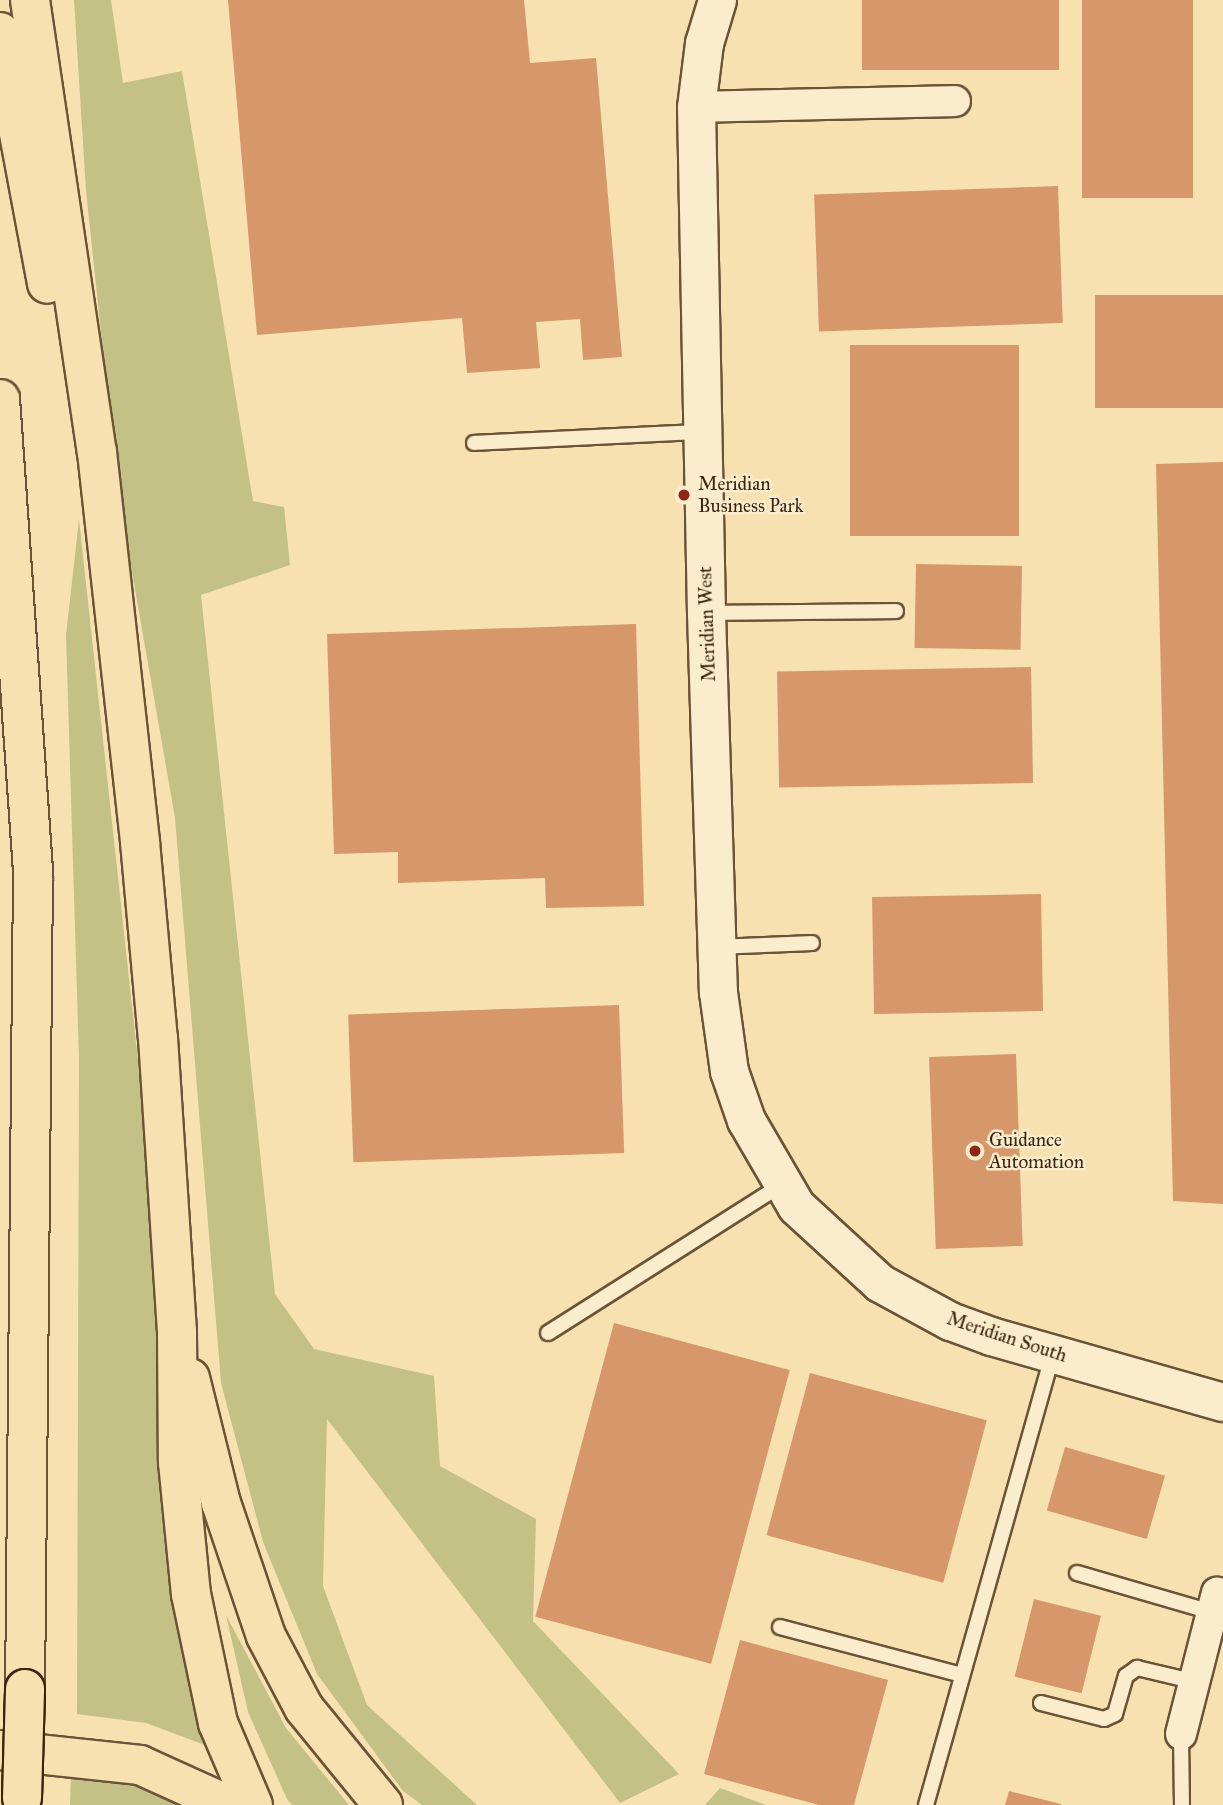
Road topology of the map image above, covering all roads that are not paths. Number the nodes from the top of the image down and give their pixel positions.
1 (30, 0) edge
2 (717, 0) edge
3 (0, 32) edge
4 (955, 101) dead end
5 (696, 107) junction
6 (0, 399) edge
7 (702, 432) junction
8 (474, 443) dead end
9 (111, 586) junction
10 (896, 611) dead end
11 (706, 613) junction
12 (812, 943) dead end
13 (717, 947) junction
14 (780, 1186) junction
15 (814, 1226) joint
16 (177, 1332) junction
17 (548, 1333) dead end
18 (1053, 1352) junction
19 (1223, 1402) edge
20 (1077, 1573) dead end
21 (1217, 1595) edge
22 (780, 1627) dead end
23 (1204, 1667) edge
24 (962, 1675) junction
25 (1041, 1703) dead end
26 (1181, 1734) joint
27 (0, 1750) edge
28 (22, 1802) edge
29 (228, 1805) edge
30 (253, 1805) edge
31 (383, 1805) edge
32 (926, 1805) edge
33 (1182, 1805) edge

1 - 9 highway
2 - 5 street, Meridian West
3 - 9 highway
4 - 5 street
5 - 7 street, Meridian West
6 - 28 highway, bridge
7 - 8 lane
7 - 11 street, Meridian West
9 - 16 highway
10 - 11 lane
11 - 13 street, Meridian West
12 - 13 lane
13 - 14 street, Meridian West
14 - 15 street, Meridian West
14 - 17 lane
15 - 18 street, Meridian South
16 - 30 highway
16 - 31 highway
18 - 19 street, Meridian South
18 - 24 lane
20 - 21 lane
21 - 23 street
22 - 24 lane
23 - 25 lane
23 - 26 street
24 - 32 lane
26 - 33 lane
27 - 29 highway

